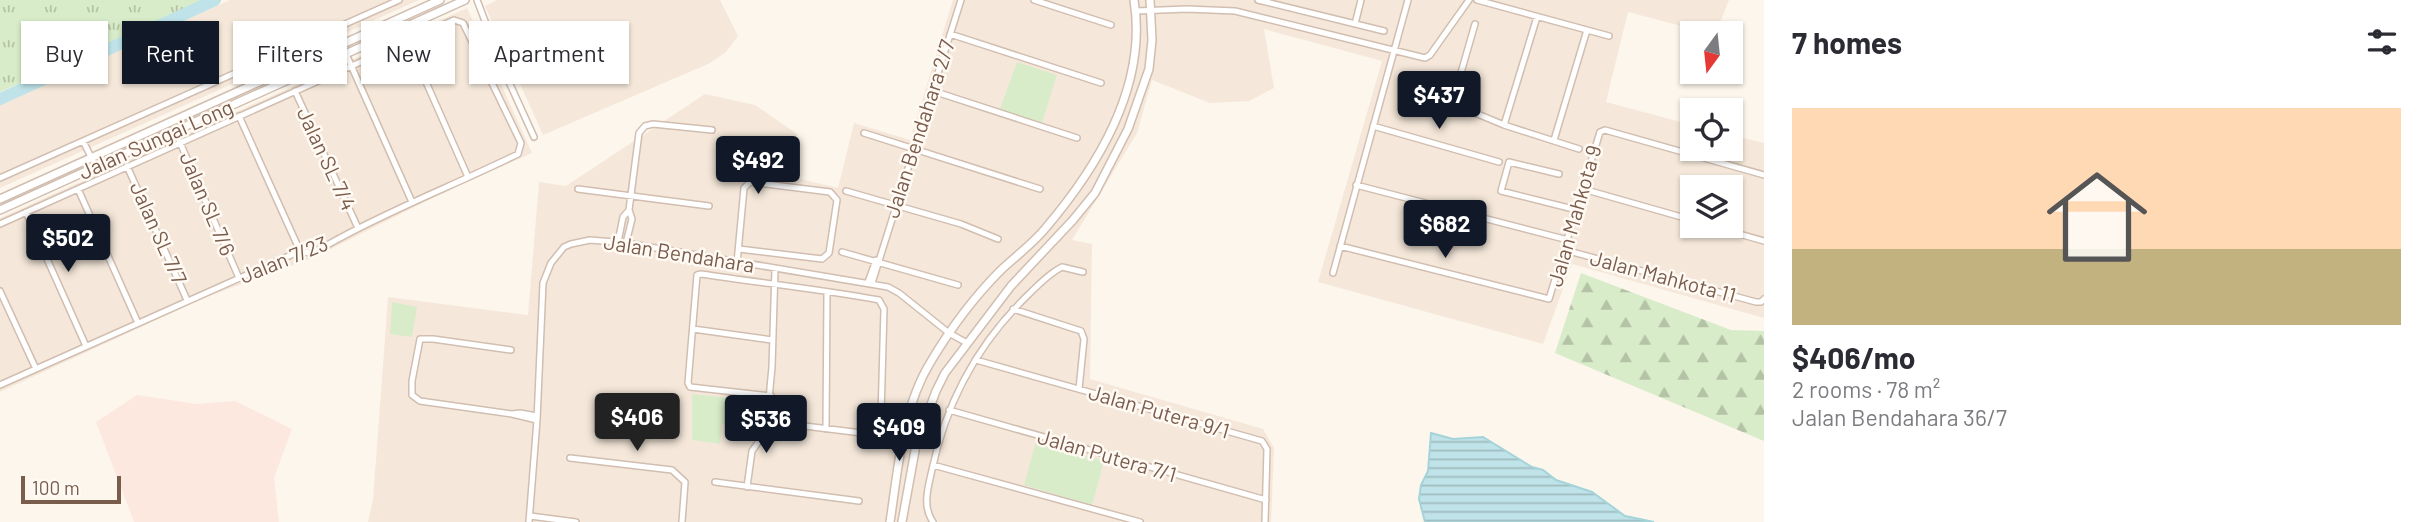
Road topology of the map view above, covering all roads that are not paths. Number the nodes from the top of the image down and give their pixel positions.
1 (399, 0) edge
2 (440, 0) edge
3 (465, 0) edge
4 (477, 0) edge
5 (961, 0) edge
6 (1034, 0) edge
7 (1135, 0) edge
8 (1150, 0) edge
9 (1258, 0) edge
10 (1298, 0) edge
11 (1361, 0) edge
12 (1408, 0) edge
13 (1469, 0) edge
14 (1477, 0) edge
15 (1296, 9) junction
16 (1152, 10) junction
17 (1136, 11) junction
18 (1536, 17) junction
19 (452, 21) edge
20 (1355, 24) junction
21 (1475, 24) dead end
22 (1111, 25) dead end
23 (1292, 25) junction
24 (1587, 30) junction
25 (1384, 31) dead end
26 (950, 34) junction
27 (1609, 36) dead end
28 (1394, 51) junction
29 (347, 54) edge
30 (347, 56) edge
31 (361, 60) edge
32 (351, 65) junction
33 (1101, 83) dead end
34 (279, 84) edge
35 (427, 84) edge
36 (295, 91) junction
37 (933, 92) junction
38 (239, 116) junction
39 (1504, 125) junction
40 (1373, 126) junction
41 (712, 130) dead end
42 (175, 131) junction
43 (864, 133) dead end
44 (534, 137) dead end
45 (1077, 138) dead end
46 (1554, 140) junction
47 (83, 141) junction
48 (180, 142) junction
49 (914, 148) junction
50 (1579, 149) dead end
51 (91, 158) junction
52 (1499, 162) dead end
53 (127, 166) junction
54 (96, 167) junction
55 (1559, 174) dead end
56 (1764, 175) edge
57 (468, 177) junction
58 (0, 178) edge
59 (1356, 185) junction
60 (78, 189) junction
61 (578, 189) dead end
62 (1040, 189) dead end
63 (1583, 189) junction
64 (846, 191) dead end
65 (631, 196) junction
66 (0, 199) edge
67 (412, 202) junction
68 (709, 206) dead end
69 (896, 206) junction
70 (0, 210) edge
71 (629, 210) junction
72 (1577, 210) junction
73 (26, 212) junction
74 (1680, 217) edge
75 (0, 224) edge
76 (358, 228) junction
77 (1743, 235) edge
78 (998, 239) dead end
79 (1568, 240) junction
80 (1764, 241) edge
81 (618, 242) junction
82 (626, 243) junction
83 (1340, 246) junction
84 (739, 249) junction
85 (1565, 250) junction
86 (300, 251) junction
87 (842, 252) dead end
88 (877, 260) junction
89 (737, 263) junction
90 (775, 269) junction
91 (1083, 272) dead end
92 (1333, 273) dead end
93 (239, 278) junction
94 (870, 283) junction
95 (774, 285) junction
96 (958, 285) dead end
97 (0, 290) edge
98 (827, 292) junction
99 (187, 300) junction
100 (1763, 301) edge
101 (1013, 309) junction
102 (138, 323) junction
103 (692, 329) junction
104 (949, 333) junction
105 (772, 340) junction
106 (967, 343) junction
107 (86, 346) junction
108 (511, 350) dead end
109 (976, 360) junction
110 (36, 369) junction
111 (0, 385) edge
112 (1079, 389) junction
113 (771, 396) junction
114 (949, 410) junction
115 (537, 418) junction
116 (774, 420) junction
117 (826, 429) junction
118 (570, 458) dead end
119 (933, 465) junction
120 (715, 482) dead end
121 (747, 486) junction
122 (1266, 500) junction
123 (859, 501) dead end
124 (530, 519) edge
125 (576, 522) edge
126 (682, 522) edge
127 (890, 522) edge
128 (902, 522) edge
129 (933, 522) edge
130 (1140, 522) edge
131 (1265, 522) edge

1 - 47 street
2 - 51 street, Jalan Sungai Long
3 - 29 street, Jalan Sungai Long
4 - 44 street
5 - 26 street, Jalan Bendahara 2/7
6 - 22 street
7 - 17 street
8 - 16 street
9 - 15 street
10 - 15 street
11 - 20 street
12 - 28 street
13 - 28 street
14 - 18 street
15 - 20 street
15 - 23 street
16 - 17 street
16 - 23 street
16 - 106 street
17 - 104 street
18 - 24 street
18 - 39 street
19 - 57 street, Jalan 7/23
20 - 25 street
21 - 39 street
23 - 28 street
24 - 27 street
24 - 46 street
26 - 33 street
26 - 37 street, Jalan Bendahara 2/7
28 - 40 street
30 - 32 street
31 - 32 street
32 - 36 street
32 - 67 street
34 - 42 street, Jalan Sungai Long
35 - 57 street
36 - 38 street
36 - 76 street, Jalan SL 7/4
37 - 45 street
37 - 49 street, Jalan Bendahara 2/7
38 - 48 street
38 - 86 street
39 - 46 street
40 - 52 street
40 - 59 street
41 - 65 street
42 - 48 street, Jalan SL 7/6
42 - 54 street, Jalan Sungai Long
43 - 49 street
46 - 50 street
47 - 51 street
47 - 58 street
48 - 53 street
48 - 93 street, Jalan SL 7/6
49 - 62 street
49 - 69 street, Jalan Bendahara 2/7
51 - 54 street
51 - 66 street, Jalan Sungai Long
53 - 60 street
53 - 99 street, Jalan SL 7/7
54 - 70 street, Jalan Sungai Long
55 - 72 street
56 - 63 street, Jalan Mahkota 9
57 - 67 street, Jalan 7/23
59 - 79 street
59 - 83 street
60 - 73 street
60 - 102 street
61 - 65 street
63 - 72 street, Jalan Mahkota 9
63 - 74 street
64 - 69 street
65 - 68 street
65 - 71 street
67 - 76 street, Jalan 7/23
69 - 78 street
69 - 88 street, Jalan Bendahara 2/7
71 - 81 street
71 - 82 street
72 - 79 street, Jalan Mahkota 9
73 - 75 street
73 - 107 street
76 - 86 street, Jalan 7/23
77 - 80 street
79 - 85 street, Jalan Mahkota 9
81 - 82 street, Jalan Bendahara
81 - 115 street, Jalan Bendahara
82 - 89 street, Jalan Bendahara
83 - 85 street, Jalan Mahkota 9
83 - 92 street
84 - 84 street
84 - 89 street
85 - 100 street, Jalan Mahkota 11
86 - 93 street, Jalan 7/23
87 - 88 street
88 - 94 street, Jalan Bendahara 2/7
88 - 96 street
89 - 90 street, Jalan Bendahara
90 - 94 street, Jalan Bendahara
90 - 95 street
91 - 101 street
93 - 99 street, Jalan 7/23
94 - 104 street, Jalan Bendahara
95 - 98 street
95 - 103 street
95 - 105 street
97 - 110 street
98 - 117 street
98 - 117 street
99 - 102 street, Jalan 7/23
101 - 109 street
101 - 112 street
102 - 107 street, Jalan 7/23
103 - 105 street
103 - 113 street
104 - 106 street, Jalan Bendahara
104 - 127 street
105 - 113 street
106 - 128 street
107 - 110 street, Jalan 7/23
108 - 115 street
109 - 112 street, Jalan Putera 9/1
109 - 114 street
110 - 111 street, Jalan 7/23
112 - 122 street, Jalan Putera 9/1
113 - 116 street
114 - 119 street
114 - 122 street, Jalan Putera 7/1
115 - 124 street, Jalan Bendahara
116 - 117 street
116 - 121 street
118 - 126 street
119 - 129 street
119 - 130 street
120 - 121 street
121 - 123 street
122 - 131 street, Jalan Putera 9/1
124 - 125 street

